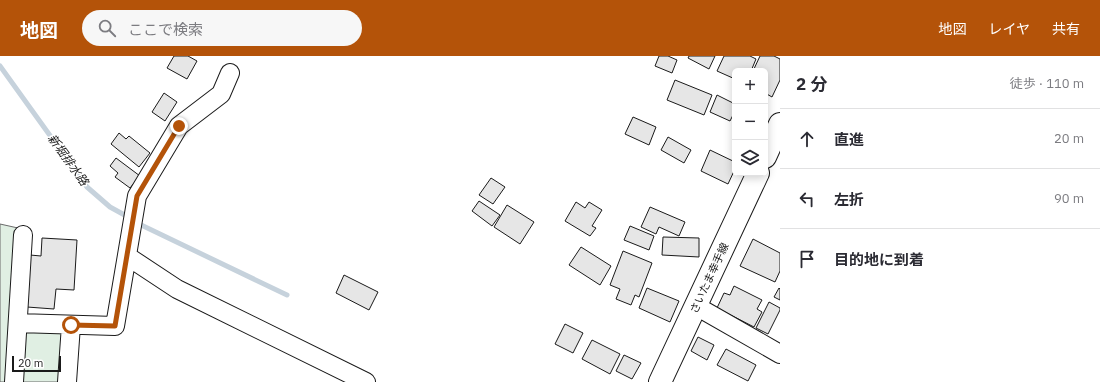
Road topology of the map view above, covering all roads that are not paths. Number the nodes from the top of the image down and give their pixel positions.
1 (230, 73) dead end
2 (780, 124) edge
3 (768, 150) edge
4 (757, 176) edge
5 (23, 235) dead end
6 (127, 256) junction
7 (696, 306) junction
8 (18, 323) junction
9 (71, 325) junction
10 (780, 354) edge
11 (14, 382) edge
12 (67, 382) edge
13 (366, 382) edge
14 (660, 382) edge

1 - 6 street
2 - 3 main road
4 - 7 main road, さいたま幸手線
5 - 8 street
6 - 9 street
6 - 13 street
7 - 10 street
7 - 14 main road, さいたま幸手線
8 - 9 street
8 - 11 street
9 - 12 street

